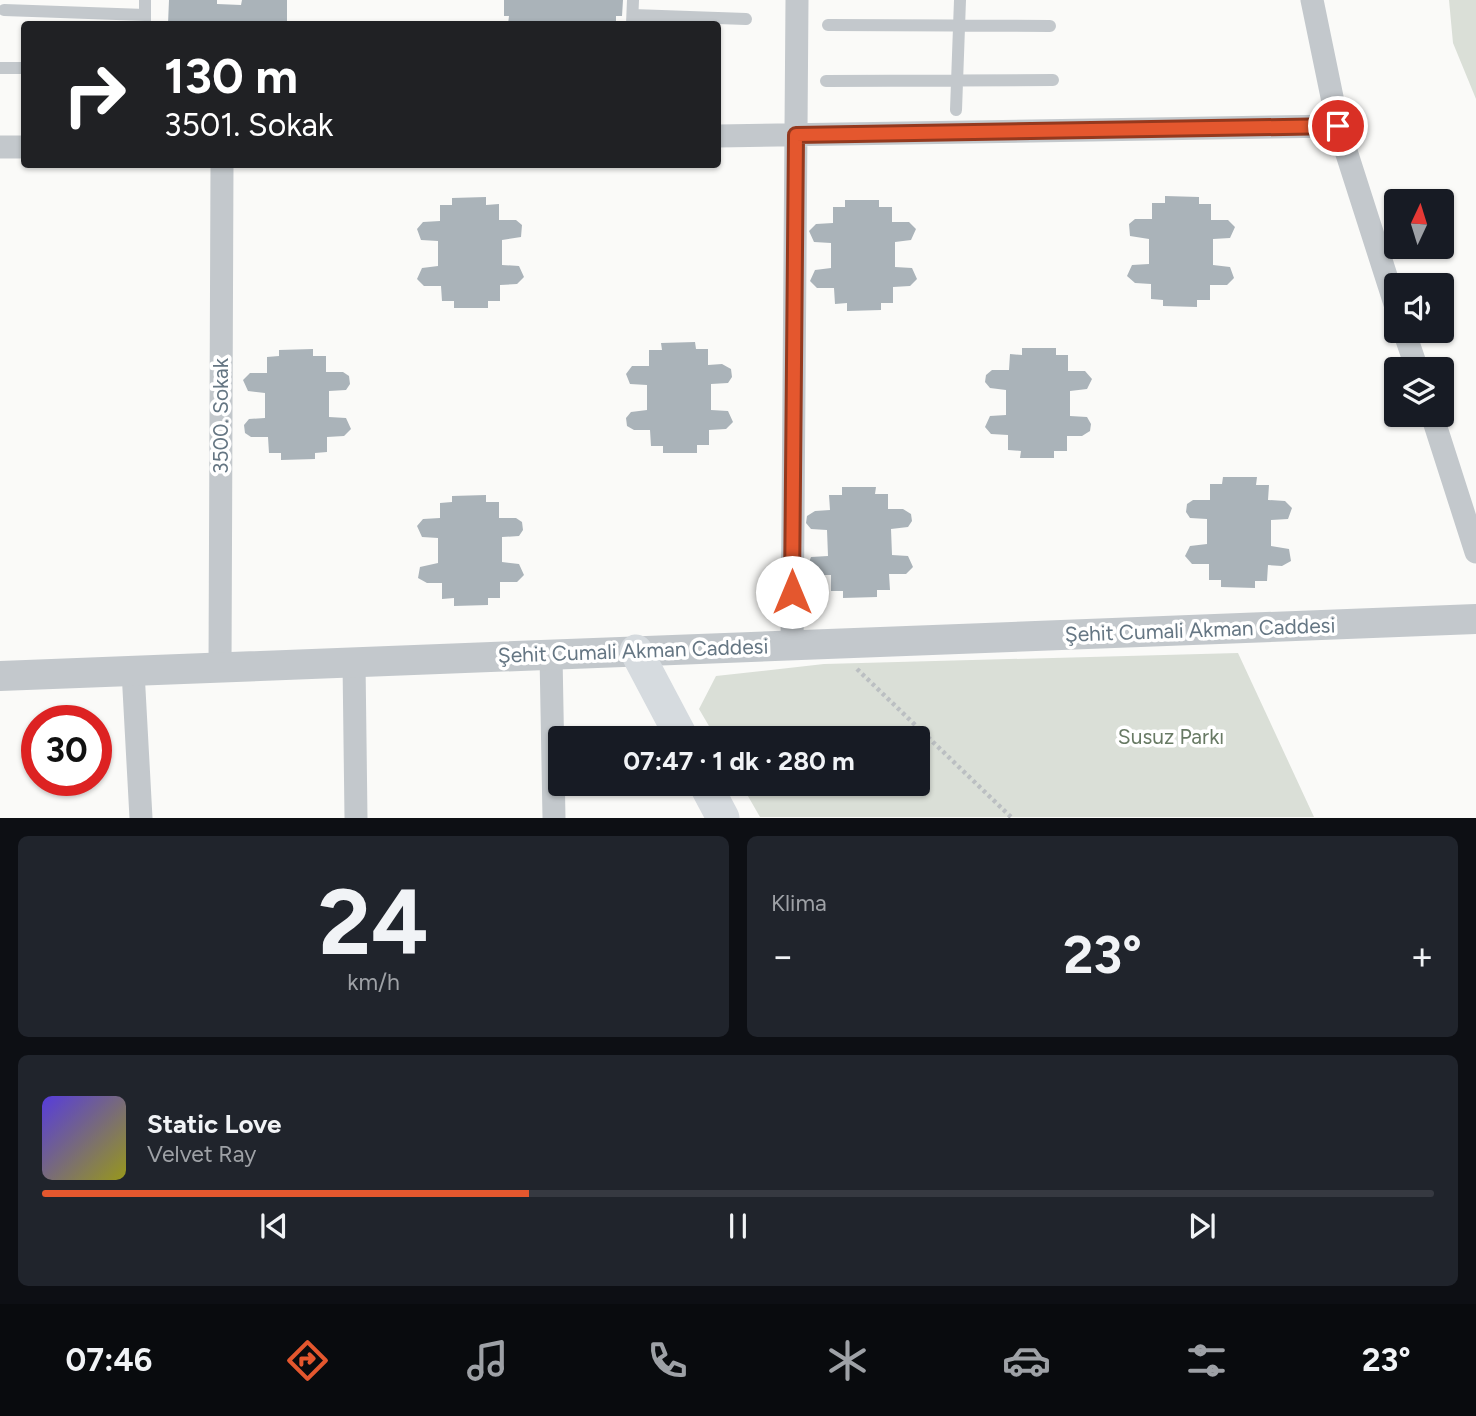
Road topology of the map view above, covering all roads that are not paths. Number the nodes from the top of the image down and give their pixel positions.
1 (145, 0) edge
2 (633, 0) edge
3 (797, 0) edge
4 (960, 0) edge
5 (1312, 0) edge
6 (4, 10) dead end
7 (746, 19) dead end
8 (145, 20) edge
9 (632, 20) edge
10 (828, 25) dead end
11 (959, 25) junction
12 (1050, 26) dead end
13 (1, 68) edge
14 (21, 68) edge
15 (1053, 80) dead end
16 (826, 81) dead end
17 (957, 81) junction
18 (956, 110) dead end
19 (1338, 126) junction
20 (796, 135) junction
21 (721, 136) edge
22 (0, 147) edge
23 (21, 147) edge
24 (222, 168) edge
25 (1385, 273) edge
26 (1436, 427) edge
27 (1476, 552) edge
28 (1476, 619) edge
29 (792, 646) junction
30 (636, 651) junction
31 (551, 654) junction
32 (354, 662) junction
33 (220, 668) junction
34 (133, 671) junction
35 (0, 676) edge
36 (676, 726) edge
37 (712, 796) edge
38 (141, 817) edge
39 (356, 817) edge
40 (554, 817) edge
41 (723, 817) edge

1 - 8 lane
2 - 9 lane
3 - 20 street
4 - 11 lane
5 - 19 street
6 - 8 lane
7 - 9 lane
10 - 11 lane
11 - 12 lane
11 - 17 lane
13 - 14 lane
15 - 17 lane
16 - 17 lane
17 - 18 lane
19 - 20 street
19 - 25 street
20 - 21 street
20 - 29 street
22 - 23 street
24 - 33 street, 3500. Sokak
26 - 27 street
28 - 29 street, Şehit Cumali Akman Caddesi
29 - 30 street, Şehit Cumali Akman Caddesi
30 - 31 street, Şehit Cumali Akman Caddesi
30 - 36 main road
31 - 32 street, Şehit Cumali Akman Caddesi
31 - 40 street
32 - 33 street, Şehit Cumali Akman Caddesi
32 - 39 street
33 - 34 street, Şehit Cumali Akman Caddesi
34 - 35 street, Şehit Cumali Akman Caddesi
34 - 38 street
37 - 41 main road

